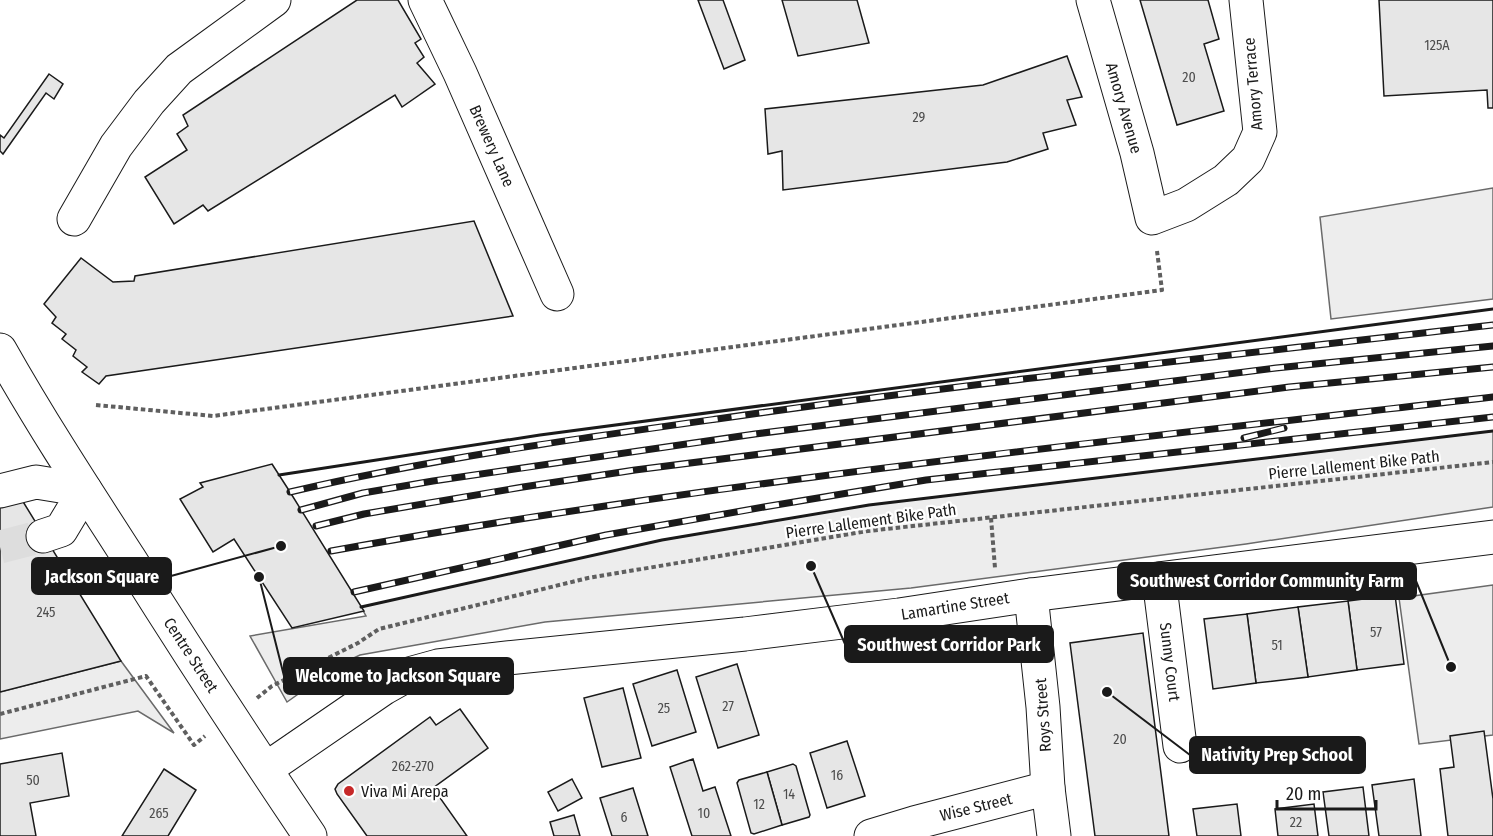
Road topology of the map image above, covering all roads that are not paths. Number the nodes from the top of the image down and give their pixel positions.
1 (274, 0) edge
2 (425, 0) edge
3 (1094, 0) edge
4 (1246, 0) edge
5 (1152, 218) joint
6 (74, 219) dead end
7 (557, 294) dead end
8 (0, 350) edge
9 (85, 490) junction
10 (0, 491) edge
11 (44, 536) tunnel mouth
12 (1493, 537) edge
13 (1159, 579) junction
14 (1031, 595) junction
15 (1180, 746) dead end
16 (266, 769) junction
17 (1048, 788) junction
18 (310, 836) edge
19 (871, 836) edge
20 (1054, 836) edge

1 - 6 street
2 - 7 street, Brewery Lane
3 - 5 street, Amory Avenue
4 - 5 street, Amory Terrace
8 - 9 street, Centre Street
9 - 10 street
9 - 11 street
9 - 16 street, Centre Street
12 - 13 street, Lamartine Street
13 - 14 street, Lamartine Street
13 - 15 street, Sunny Court
14 - 16 street, Lamartine Street
14 - 17 street, Roys Street
16 - 18 street, Centre Street
17 - 19 street, Wise Street
17 - 20 street, Roys Street

